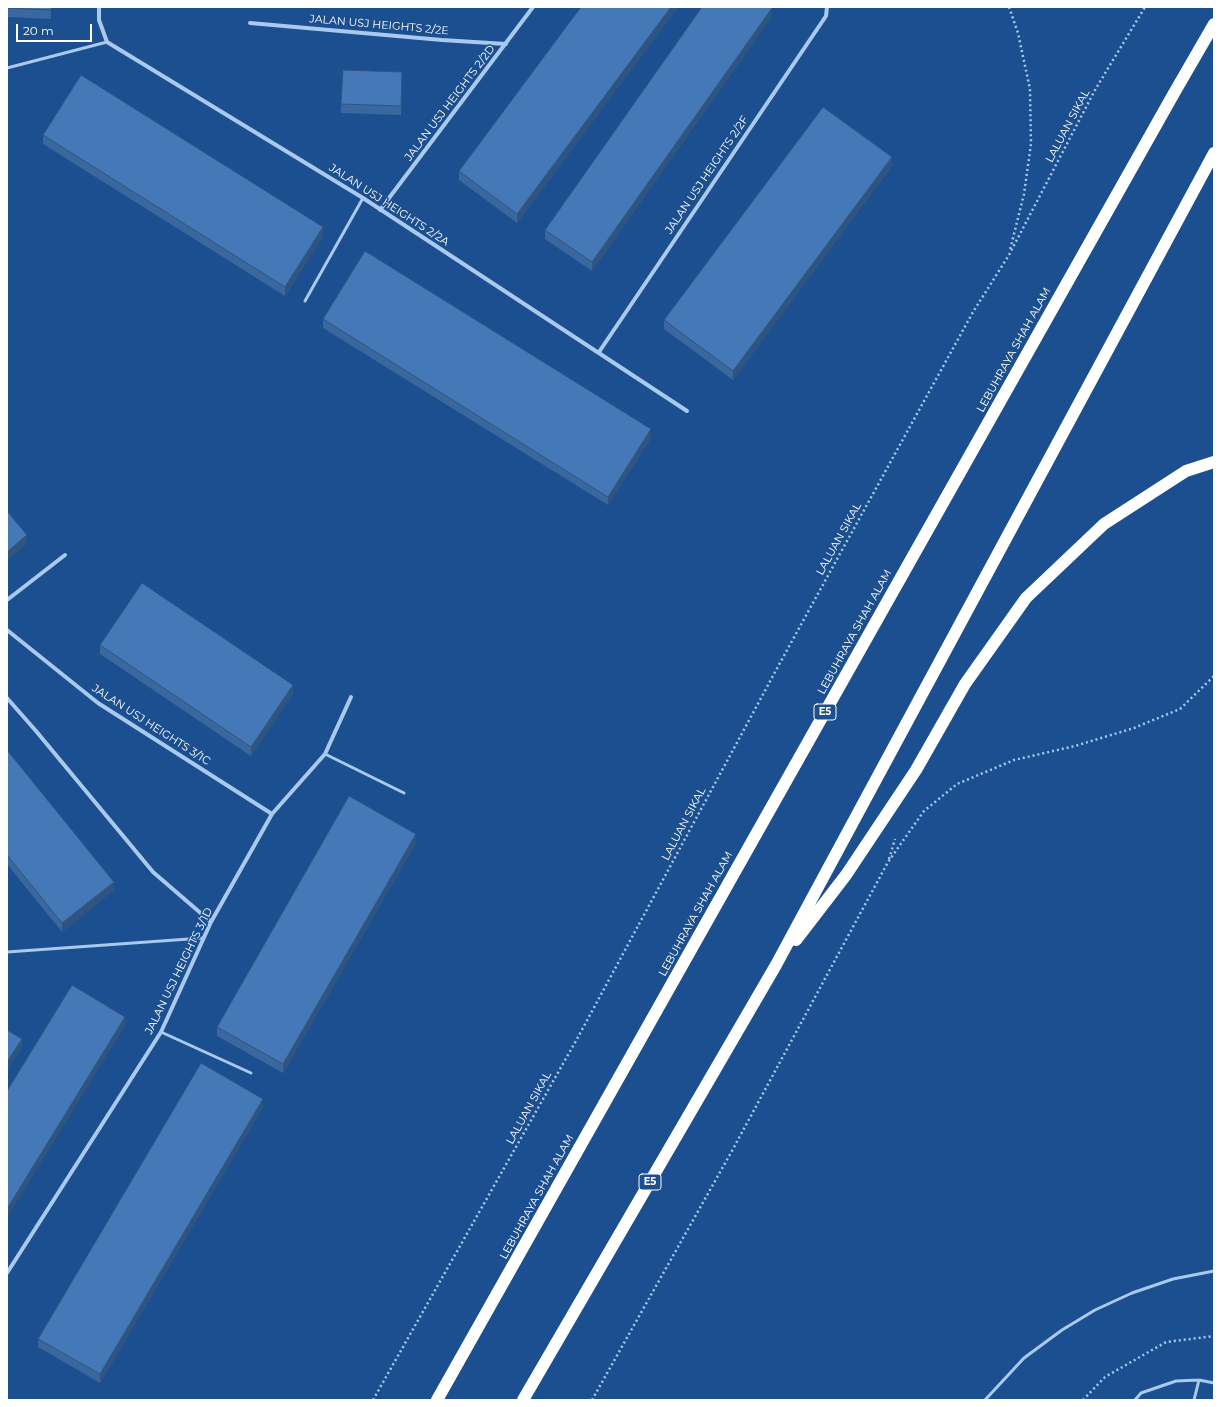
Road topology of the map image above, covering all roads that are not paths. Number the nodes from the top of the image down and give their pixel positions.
1 (100, 7) edge
2 (533, 7) edge
3 (827, 7) edge
4 (250, 23) dead end
5 (1214, 24) edge
6 (107, 42) junction
7 (506, 44) junction
8 (7, 68) edge
9 (1214, 153) edge
10 (363, 198) junction
11 (380, 210) junction
12 (305, 301) dead end
13 (599, 352) junction
14 (687, 411) dead end
15 (1214, 462) edge
16 (65, 555) dead end
17 (7, 600) edge
18 (7, 630) edge
19 (350, 697) dead end
20 (7, 698) edge
21 (325, 754) junction
22 (404, 792) dead end
23 (272, 814) junction
24 (211, 922) junction
25 (203, 938) junction
26 (7, 952) edge
27 (776, 965) junction
28 (161, 1032) junction
29 (251, 1073) dead end
30 (1214, 1271) edge
31 (7, 1274) edge
32 (1199, 1380) junction
33 (1214, 1383) edge
34 (437, 1400) edge
35 (523, 1400) edge
36 (985, 1400) edge
37 (1135, 1400) edge
38 (1194, 1400) edge

1 - 6 street
2 - 7 street, JALAN USJ HEIGHTS 2/2D
3 - 13 street, JALAN USJ HEIGHTS 2/2F
4 - 7 street, JALAN USJ HEIGHTS 2/2E
5 - 34 highway, LEBUHRAYA SHAH ALAM / E5
6 - 8 lane
6 - 10 street, JALAN USJ HEIGHTS 2/2A
7 - 11 street, JALAN USJ HEIGHTS 2/2D
9 - 27 highway, E5
10 - 11 street, JALAN USJ HEIGHTS 2/2A
10 - 12 lane
11 - 13 street, JALAN USJ HEIGHTS 2/2A
13 - 14 street, JALAN USJ HEIGHTS 2/2A
15 - 27 highway
16 - 17 street
18 - 23 street, JALAN USJ HEIGHTS 3/1C
19 - 21 street, JALAN USJ HEIGHTS 3/1D
20 - 24 street
21 - 22 lane
21 - 23 street, JALAN USJ HEIGHTS 3/1D
23 - 24 street, JALAN USJ HEIGHTS 3/1D
24 - 25 street, JALAN USJ HEIGHTS 3/1D
25 - 26 lane
25 - 28 street, JALAN USJ HEIGHTS 3/1D
27 - 35 highway, E5
28 - 29 lane
28 - 31 street, JALAN USJ HEIGHTS 3/1D
30 - 36 lane
32 - 33 lane
32 - 37 lane
32 - 38 lane

